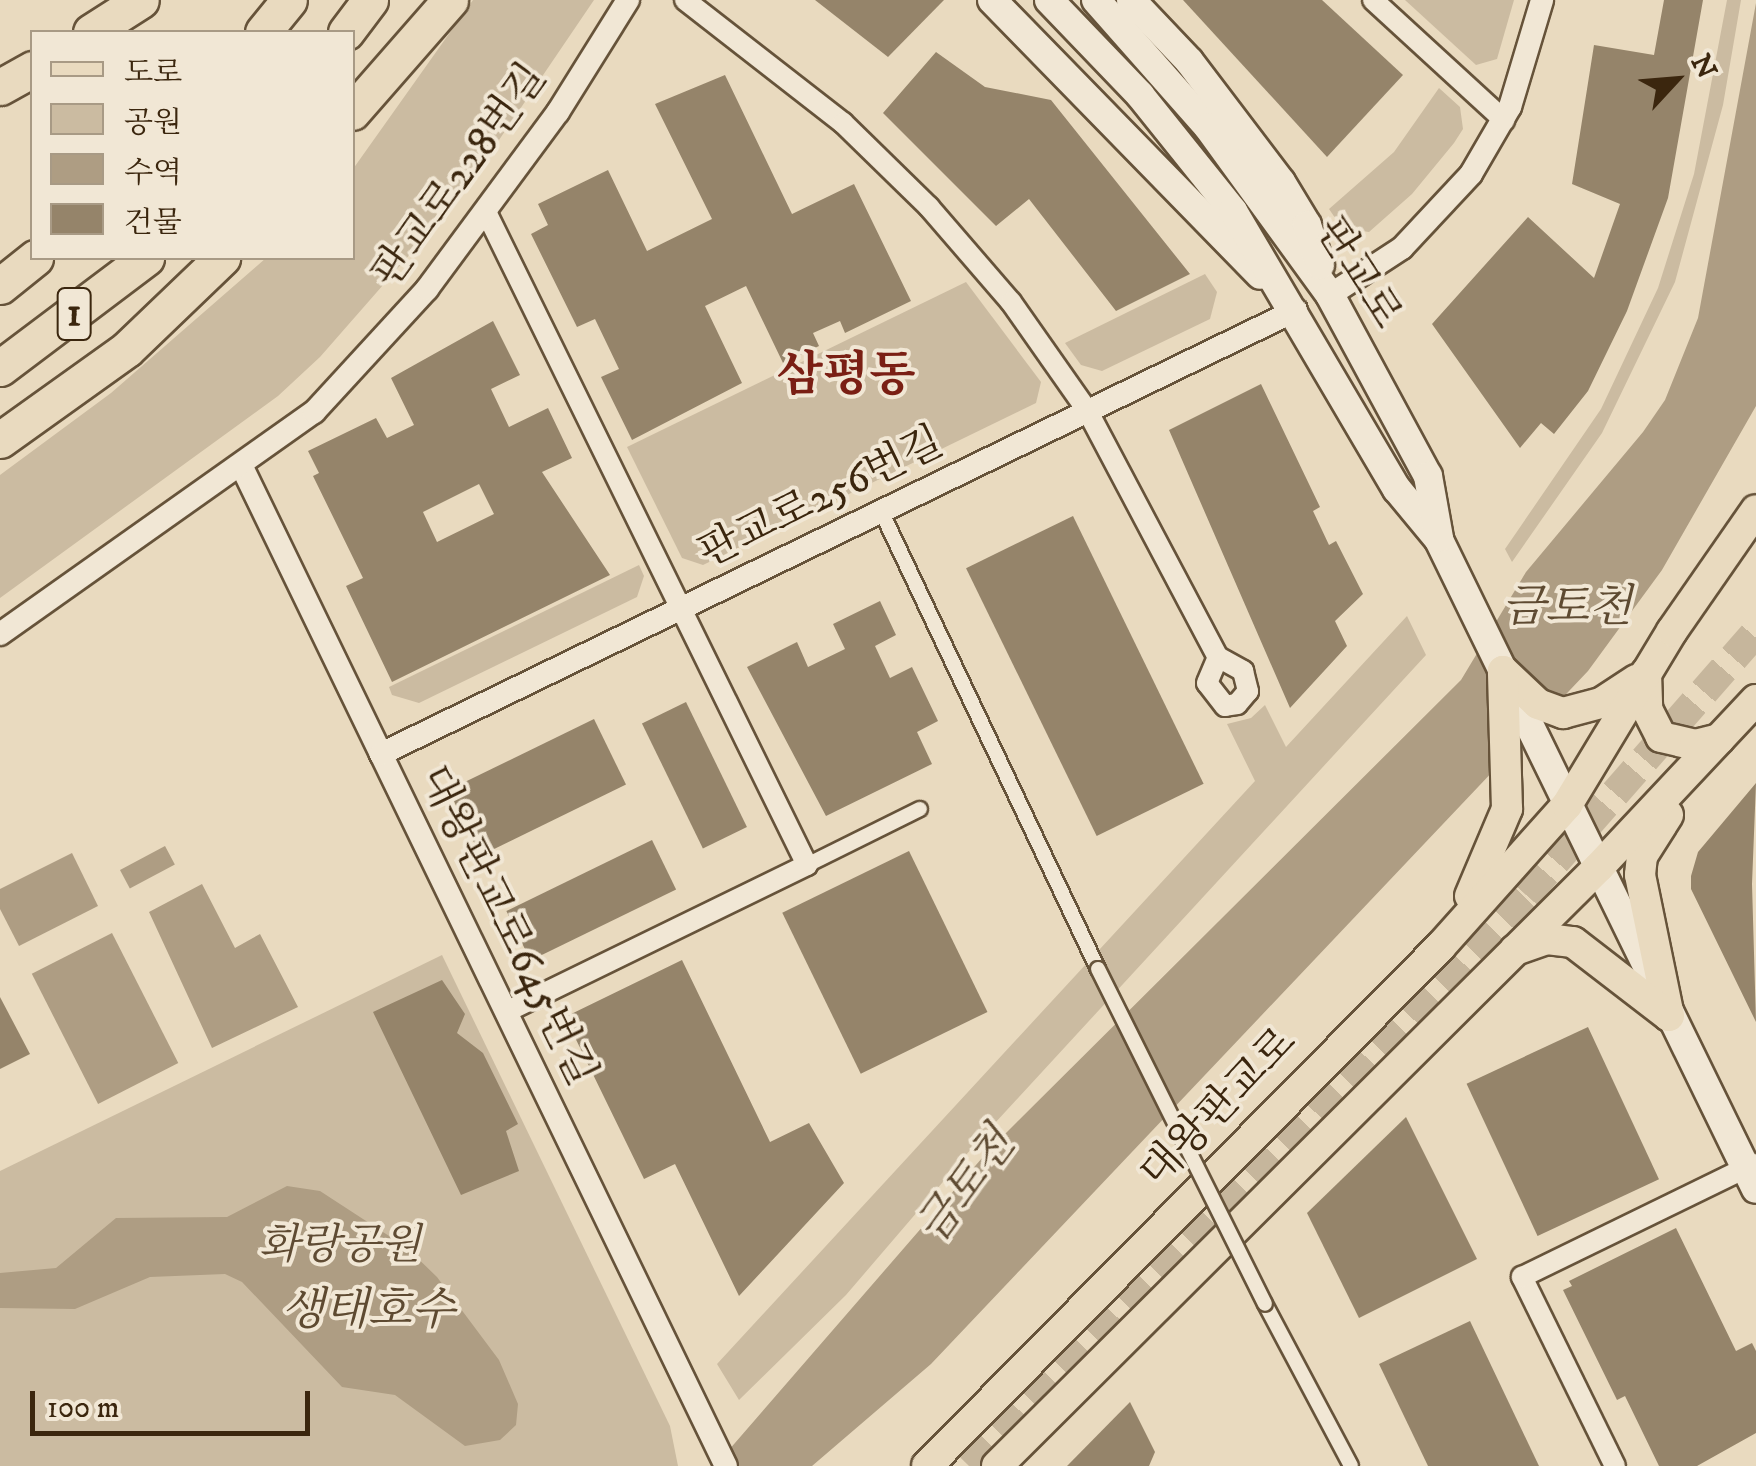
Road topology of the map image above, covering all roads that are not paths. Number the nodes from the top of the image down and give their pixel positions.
1 (141, 0) edge
2 (288, 0) edge
3 (370, 0) edge
4 (426, 0) edge
5 (450, 0) edge
6 (628, 0) edge
7 (685, 0) edge
8 (992, 0) edge
9 (1049, 0) edge
10 (1096, 0) edge
11 (1132, 0) edge
12 (1373, 0) edge
13 (1542, 0) edge
14 (95, 30) edge
15 (265, 30) edge
16 (348, 30) edge
17 (30, 70) edge
18 (0, 87) edge
19 (355, 105) edge
20 (355, 106) edge
21 (1504, 120) junction
22 (485, 210) junction
23 (33, 260) edge
24 (143, 260) edge
25 (220, 260) edge
26 (0, 286) edge
27 (1330, 295) junction
28 (1296, 310) junction
29 (0, 368) edge
30 (1087, 410) junction
31 (0, 440) edge
32 (241, 465) junction
33 (881, 510) junction
34 (1756, 510) edge
35 (1439, 540) junction
36 (681, 608) junction
37 (0, 634) edge
38 (1218, 657) dead end
39 (1503, 671) junction
40 (1646, 673) junction
41 (1756, 700) edge
42 (1718, 738) junction
43 (380, 754) junction
44 (1568, 805) junction
45 (920, 810) dead end
46 (807, 865) junction
47 (1599, 867) junction
48 (1441, 946) junction
49 (1503, 957) junction
50 (507, 1011) junction
51 (1669, 1016) junction
52 (1752, 1173) edge
53 (726, 1466) edge
54 (927, 1466) edge
55 (997, 1466) edge
56 (1351, 1466) edge
57 (1615, 1466) edge

1 - 14 highway
2 - 15 highway
3 - 16 highway
4 - 19 highway
5 - 20 highway
6 - 22 street, 판교로228번길
7 - 30 street
8 - 28 main road
9 - 28 main road, 판교로
10 - 27 main road, 판교로
11 - 27 main road
12 - 21 street
13 - 21 street
17 - 18 highway
21 - 27 street
22 - 32 street, 판교로228번길
22 - 36 street
23 - 26 highway, 1
24 - 29 highway, 1
25 - 31 highway
27 - 35 main road, 판교로
28 - 30 street, 판교로256번길
28 - 35 main road, 판교로
30 - 33 street, 판교로256번길
30 - 38 street
32 - 37 street, 판교로228번길
32 - 43 street, 대왕판교로645번길
33 - 36 street, 판교로256번길
33 - 56 street, bridge
34 - 40 main road, 대왕판교로
35 - 39 main road, 판교로
36 - 43 street, 판교로256번길
36 - 46 street
39 - 40 main road
39 - 44 main road, 판교로
39 - 48 main road
40 - 42 main road
40 - 44 main road, 대왕판교로
41 - 42 main road
42 - 47 main road
42 - 51 main road
43 - 50 street, 대왕판교로645번길
44 - 47 main road
44 - 48 main road, 대왕판교로
45 - 46 street
46 - 50 street
47 - 49 main road
47 - 51 main road
48 - 54 main road, 대왕판교로
49 - 51 main road
49 - 55 main road
50 - 53 street, 대왕판교로645번길
51 - 52 main road
52 - 57 street

